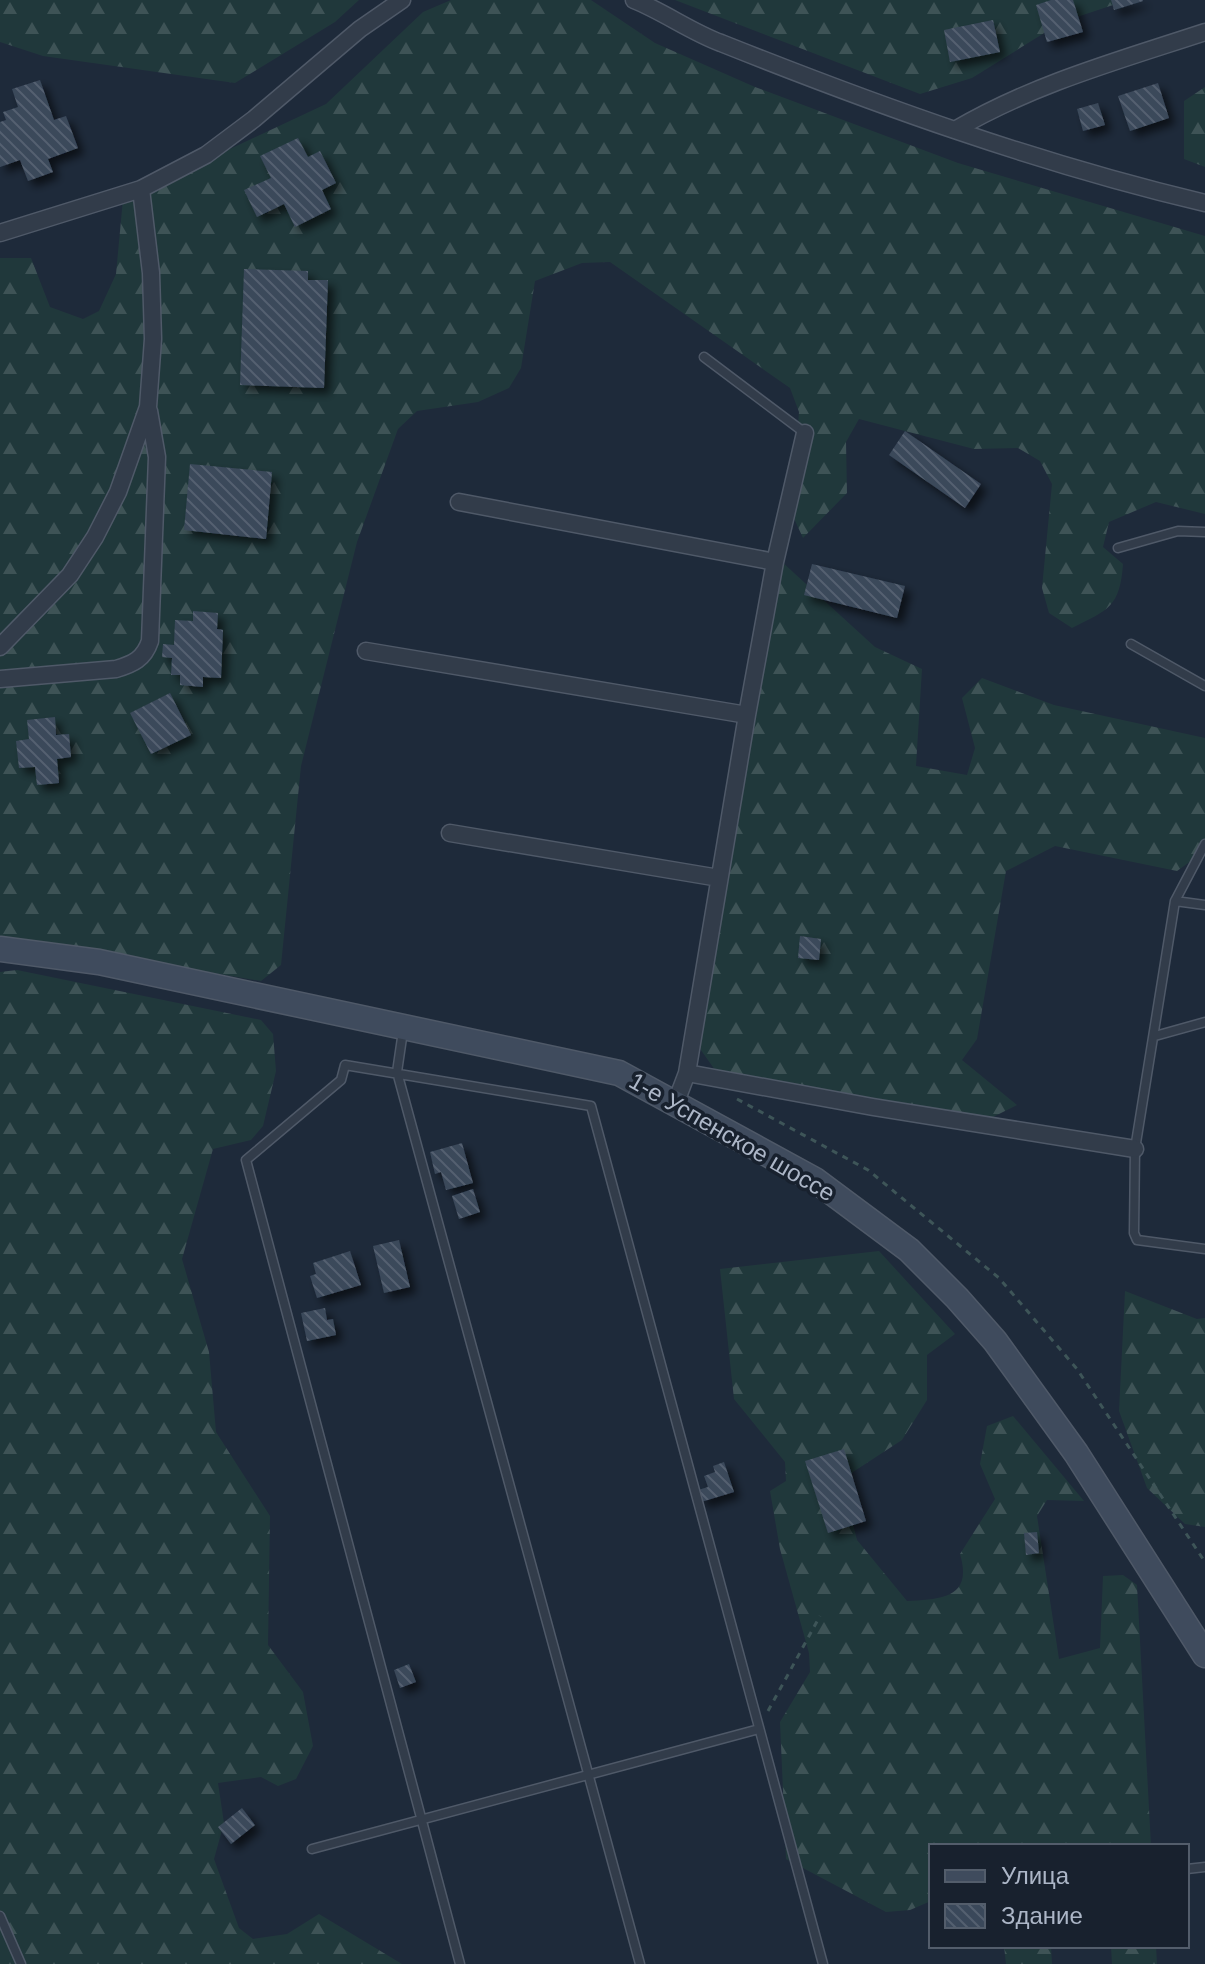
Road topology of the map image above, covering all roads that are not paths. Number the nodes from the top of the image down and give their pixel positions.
1 (402, 0) edge
2 (634, 0) edge
3 (1205, 32) edge
4 (955, 130) junction
5 (141, 189) junction
6 (1205, 203) edge
7 (0, 233) edge
8 (704, 357) dead end
9 (148, 407) junction
10 (805, 433) joint
11 (459, 502) dead end
12 (1205, 532) edge
13 (1118, 548) dead end
14 (775, 562) junction
15 (1131, 644) dead end
16 (0, 647) edge
17 (366, 651) dead end
18 (0, 679) edge
19 (1205, 686) edge
20 (747, 715) junction
21 (450, 833) dead end
22 (1205, 844) edge
23 (719, 878) junction
24 (1175, 901) junction
25 (1205, 905) edge
26 (0, 949) edge
27 (1205, 1022) edge
28 (404, 1026) junction
29 (1155, 1036) junction
30 (397, 1072) junction
31 (687, 1073) junction
32 (676, 1102) junction
33 (1135, 1149) junction
34 (1205, 1249) edge
35 (1205, 1655) edge
36 (759, 1729) junction
37 (588, 1775) junction
38 (422, 1820) junction
39 (312, 1849) dead end
40 (0, 1916) edge
41 (21, 1964) edge
42 (460, 1964) edge
43 (640, 1964) edge
44 (823, 1964) edge

1 - 5 street
2 - 4 street
3 - 4 street
4 - 6 street
5 - 7 street
5 - 9 street
8 - 10 lane
9 - 16 street
9 - 18 street
10 - 14 street
11 - 14 street
12 - 13 lane
14 - 20 street
15 - 19 lane
17 - 20 street
20 - 23 street
21 - 23 street
22 - 24 lane
23 - 31 street
24 - 25 lane
24 - 29 lane
26 - 28 main road, 1-е Успенское шоссе
27 - 29 lane
28 - 30 lane
28 - 32 main road, 1-е Успенское шоссе
29 - 33 lane
30 - 36 lane
30 - 37 lane
30 - 38 lane
31 - 32 street
31 - 33 street
32 - 35 main road, 1-е Успенское шоссе
33 - 34 lane
36 - 37 lane
36 - 44 lane
37 - 38 lane
37 - 43 lane
38 - 39 lane
38 - 42 lane
40 - 41 lane

